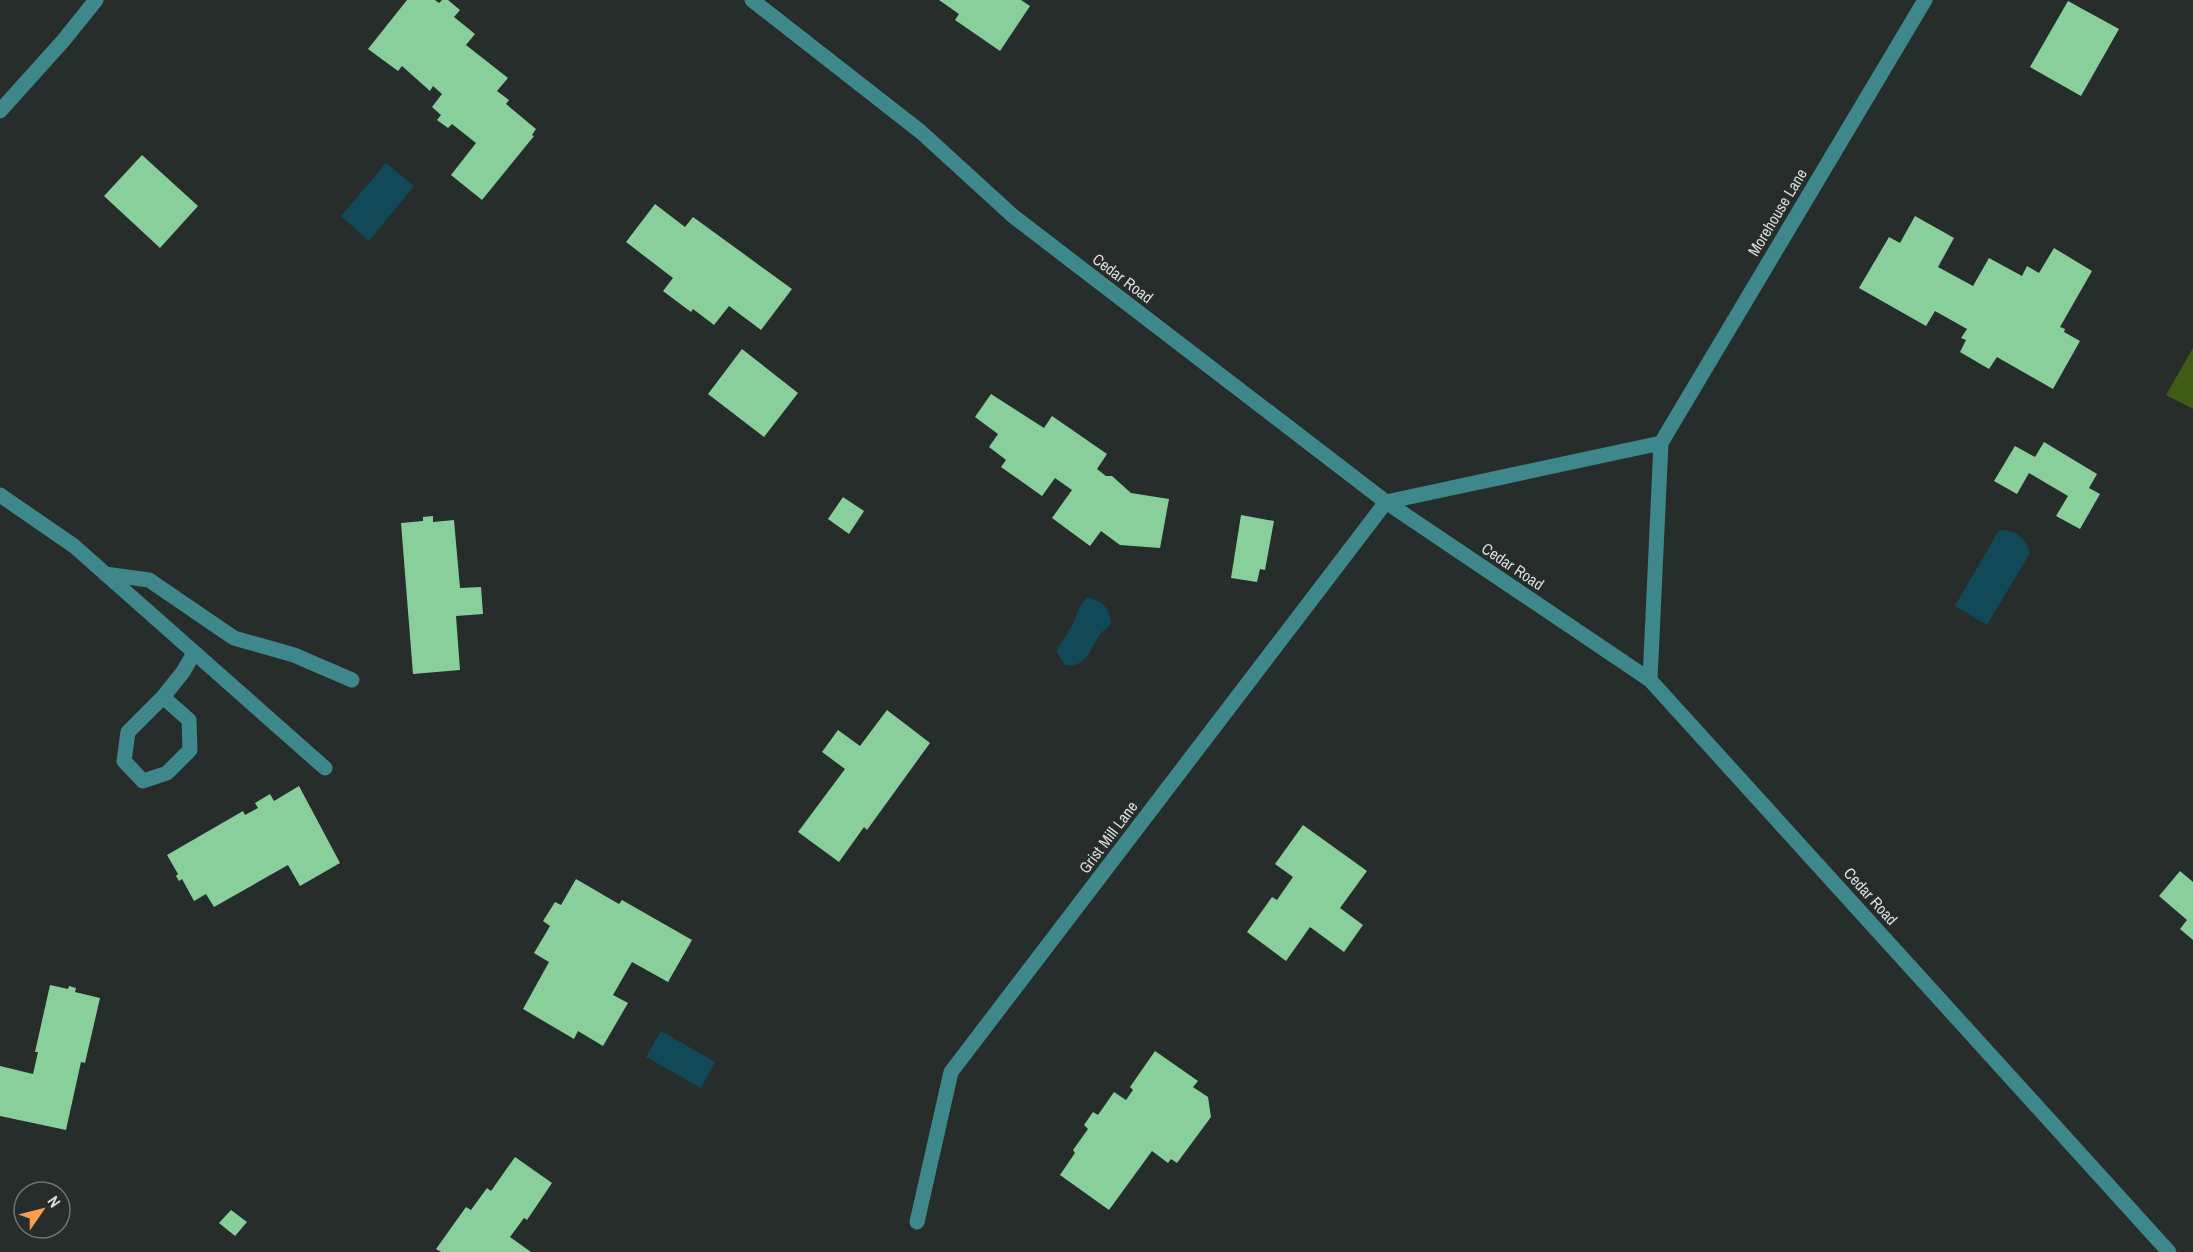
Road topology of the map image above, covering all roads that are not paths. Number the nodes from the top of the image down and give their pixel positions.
1 (96, 0) edge
2 (752, 0) edge
3 (1924, 0) edge
4 (0, 111) edge
5 (1661, 443) junction
6 (0, 495) edge
7 (1386, 502) junction
8 (105, 574) junction
9 (194, 653) junction
10 (352, 680) dead end
11 (1650, 680) junction
12 (163, 697) junction
13 (325, 768) dead end
14 (917, 1222) dead end
15 (2169, 1252) edge

1 - 4 street
2 - 7 street, Cedar Road
3 - 5 street, Morehouse Lane
5 - 7 street
5 - 11 street, Morehouse Lane
6 - 8 street
7 - 11 street, Cedar Road
7 - 14 street, Grist Mill Lane
8 - 9 street
8 - 10 street
9 - 12 street
9 - 13 street
11 - 15 street, Cedar Road
12 - 12 street

